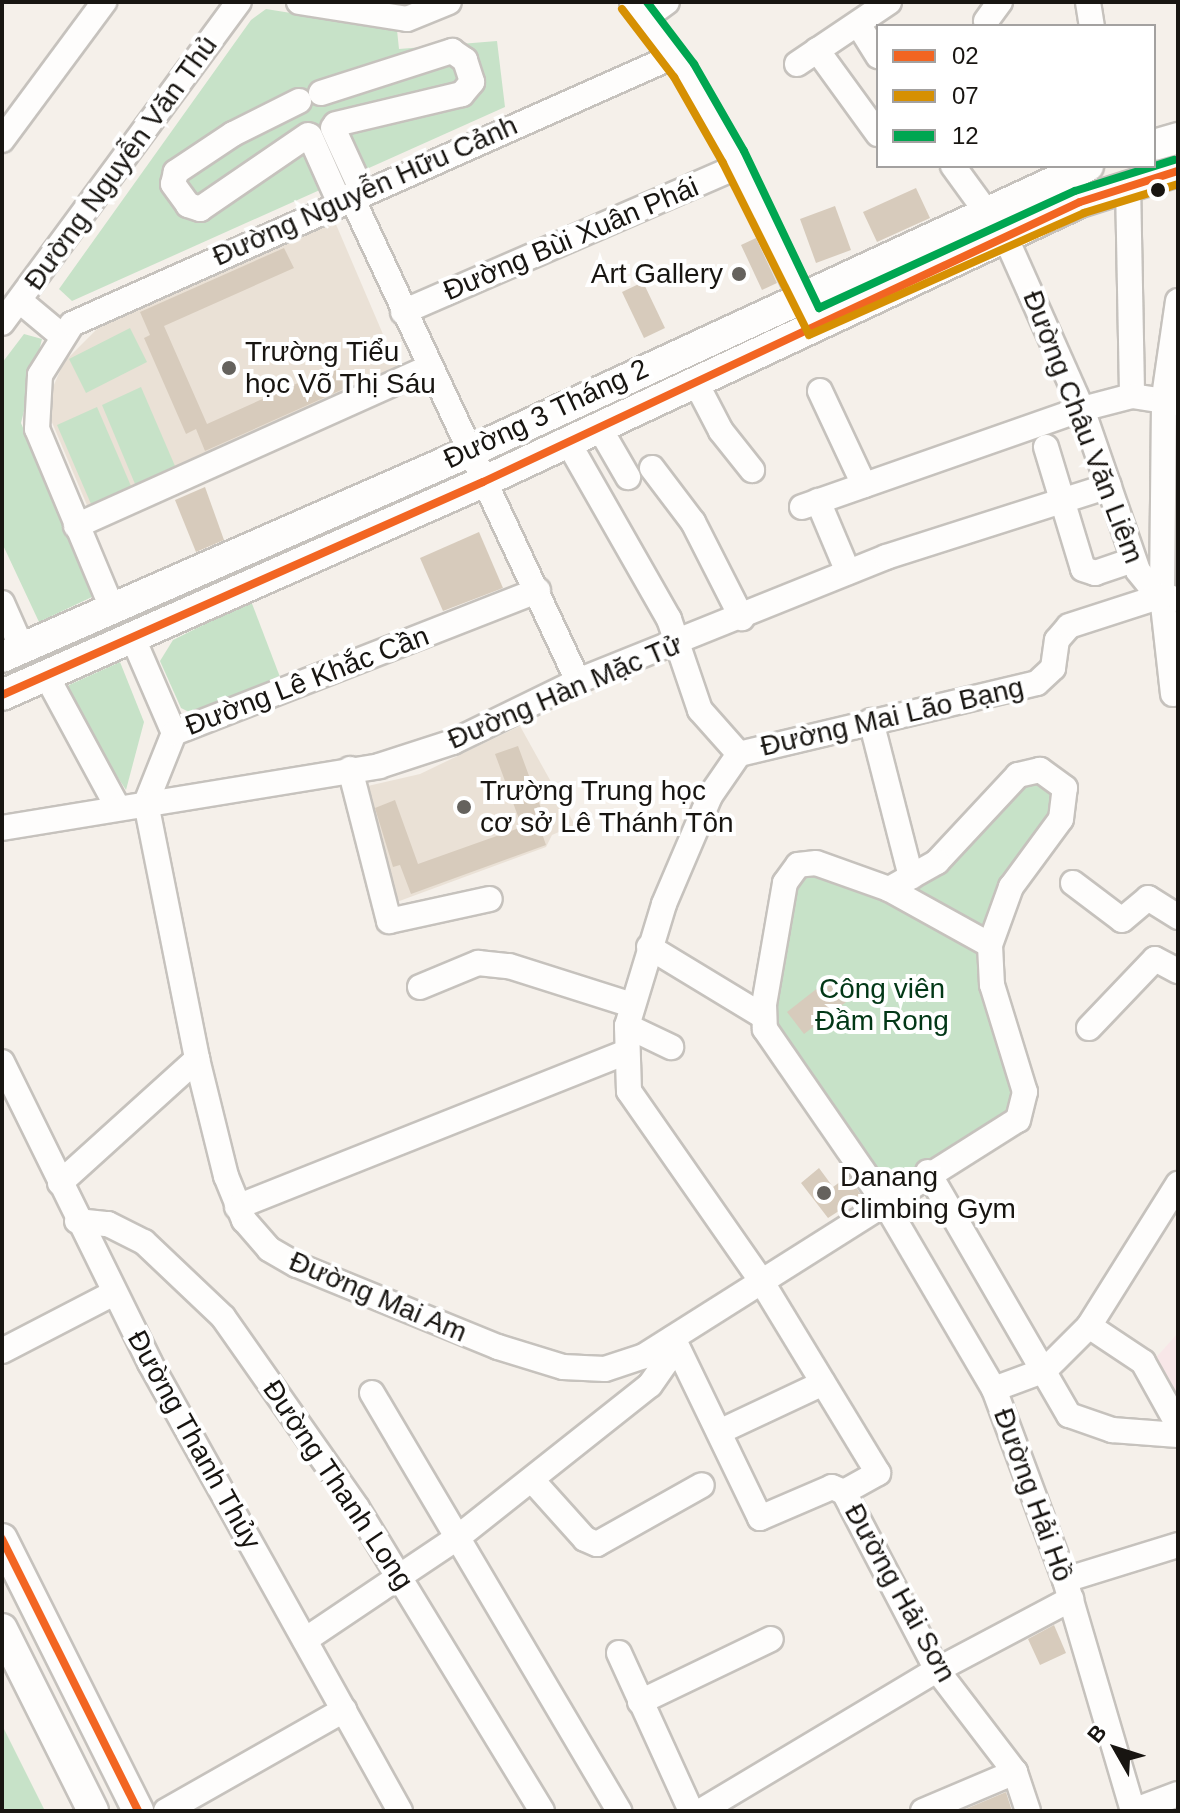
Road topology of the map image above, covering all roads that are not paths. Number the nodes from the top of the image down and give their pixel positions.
1 (104, 2) edge
2 (239, 2) edge
3 (299, 2) edge
4 (449, 2) edge
5 (667, 2) edge
6 (889, 2) edge
7 (1088, 2) edge
8 (638, 10) edge
9 (858, 24) junction
10 (1092, 24) edge
11 (817, 50) junction
12 (876, 53) edge
13 (674, 56) junction
14 (797, 64) dead end
15 (310, 97) junction
16 (322, 130) junction
17 (876, 131) edge
18 (1178, 138) edge
19 (2, 140) edge
20 (1156, 144) edge
21 (739, 166) junction
22 (954, 168) edge
23 (1076, 168) edge
24 (1178, 171) edge
25 (1053, 172) edge
26 (1128, 184) junction
27 (351, 196) junction
28 (985, 210) junction
29 (1005, 236) junction
30 (800, 295) junction
31 (20, 301) junction
32 (1178, 301) edge
33 (403, 312) junction
34 (2, 323) edge
35 (813, 324) junction
36 (62, 336) junction
37 (429, 367) junction
38 (695, 381) junction
39 (820, 391) dead end
40 (1132, 396) junction
41 (1171, 400) edge
42 (1082, 409) junction
43 (599, 427) junction
44 (568, 442) junction
45 (1046, 447) dead end
46 (469, 452) junction
47 (652, 468) dead end
48 (752, 470) dead end
49 (628, 477) dead end
50 (483, 482) junction
51 (864, 485) junction
52 (1109, 486) junction
53 (1062, 501) junction
54 (76, 526) junction
55 (1133, 560) junction
56 (848, 572) junction
57 (538, 590) junction
58 (1170, 598) edge
59 (2, 603) edge
60 (102, 612) junction
61 (742, 618) junction
62 (120, 642) junction
63 (678, 643) junction
64 (21, 649) edge
65 (49, 673) junction
66 (578, 681) junction
67 (1173, 694) dead end
68 (2, 695) edge
69 (871, 721) junction
70 (174, 733) junction
71 (739, 754) junction
72 (350, 769) junction
73 (146, 803) junction
74 (118, 808) junction
75 (2, 828) edge
76 (911, 877) junction
77 (1073, 883) dead end
78 (889, 889) junction
79 (490, 899) dead end
80 (1178, 917) edge
81 (990, 945) junction
82 (649, 947) junction
83 (1178, 971) edge
84 (420, 987) dead end
85 (630, 1016) junction
86 (763, 1016) junction
87 (1089, 1028) dead end
88 (671, 1047) dead end
89 (624, 1053) junction
90 (197, 1059) junction
91 (2, 1062) edge
92 (928, 1172) junction
93 (60, 1183) junction
94 (1178, 1184) edge
95 (883, 1200) junction
96 (237, 1207) junction
97 (77, 1221) junction
98 (760, 1279) junction
99 (114, 1293) junction
100 (1089, 1326) junction
101 (667, 1341) junction
102 (2, 1351) edge
103 (1045, 1370) junction
104 (823, 1383) junction
105 (994, 1389) junction
106 (372, 1393) dead end
107 (1178, 1425) edge
108 (719, 1432) junction
109 (1178, 1435) edge
110 (532, 1480) junction
111 (702, 1485) dead end
112 (844, 1492) junction
113 (457, 1538) junction
114 (2, 1539) edge
115 (1178, 1545) edge
116 (400, 1577) junction
117 (13, 1588) edge
118 (1068, 1590) junction
119 (2, 1629) edge
120 (771, 1639) dead end
121 (305, 1640) junction
122 (619, 1653) dead end
123 (937, 1670) junction
124 (344, 1710) junction
125 (643, 1710) junction
126 (1015, 1772) junction
127 (1178, 1794) edge
128 (93, 1811) edge
129 (138, 1811) edge
130 (166, 1811) edge
131 (400, 1811) edge
132 (542, 1811) edge
133 (619, 1811) edge
134 (691, 1811) edge
135 (701, 1811) edge
136 (923, 1811) edge
137 (1028, 1811) edge
138 (1133, 1811) edge

1 - 19 street
2 - 31 street, Đường Nguyễn Văn Thủ
3 - 4 street
5 - 8 street
6 - 9 street
7 - 10 street
8 - 13 street
9 - 11 street
9 - 12 street
11 - 14 street
11 - 17 street
13 - 21 street
13 - 27 street, Đường Nguyễn Hữu Cảnh
15 - 16 street
15 - 16 street
15 - 16 street
15 - 16 street
16 - 27 street
18 - 20 main road
21 - 30 street
21 - 33 street, Đường Bùi Xuân Phái
22 - 28 street
23 - 25 main road, Đường 3 Tháng 2
24 - 26 main road, Đường 3 Tháng 2
25 - 28 main road, Đường 3 Tháng 2
26 - 29 main road, Đường 3 Tháng 2
26 - 40 street
27 - 33 street
27 - 36 street, Đường Nguyễn Hữu Cảnh
28 - 30 main road, Đường 3 Tháng 2
29 - 35 main road, Đường 3 Tháng 2
29 - 42 street, Đường Châu Văn Liêm
30 - 35 street
30 - 46 main road, Đường 3 Tháng 2
31 - 34 street, Đường Nguyễn Văn Thủ
31 - 36 street
32 - 41 street
33 - 37 street
35 - 38 main road, Đường 3 Tháng 2
36 - 54 street, Đường Nguyễn Hữu Cảnh
37 - 46 street
37 - 54 street
38 - 43 main road, Đường 3 Tháng 2
38 - 48 street
39 - 51 street
40 - 41 street
40 - 42 street
41 - 58 street
42 - 51 street
42 - 52 street, Đường Châu Văn Liêm
43 - 44 main road, Đường 3 Tháng 2
43 - 49 street
44 - 50 main road, Đường 3 Tháng 2
44 - 63 street
45 - 53 street
46 - 50 street
46 - 60 main road, Đường 3 Tháng 2
47 - 61 street
50 - 57 street
50 - 62 main road, Đường 3 Tháng 2
51 - 56 street
52 - 53 street, Đường Hàn Mặc Tử
52 - 55 street, Đường Châu Văn Liêm
53 - 55 street
53 - 56 street, Đường Hàn Mặc Tử
54 - 60 street, Đường Nguyễn Hữu Cảnh
55 - 58 street, Đường Châu Văn Liêm
56 - 61 street, Đường Hàn Mặc Tử
57 - 66 street
57 - 70 street, Đường Lê Khắc Cần
58 - 67 street
58 - 69 street, Đường Mai Lão Bạng
59 - 64 street
60 - 64 main road, Đường 3 Tháng 2
61 - 63 street, Đường Hàn Mặc Tử
62 - 65 main road, Đường 3 Tháng 2
62 - 70 street, Đường Lê Khắc Cần
63 - 66 street, Đường Hàn Mặc Tử
63 - 71 street
65 - 68 main road, Đường 3 Tháng 2
65 - 74 street
66 - 72 street, Đường Hàn Mặc Tử
69 - 71 street, Đường Mai Lão Bạng
69 - 76 street
70 - 73 street
71 - 82 street, Đường Mai Lão Bạng
72 - 73 street, Đường Hàn Mặc Tử
72 - 79 street
73 - 74 street, Đường Hàn Mặc Tử
73 - 90 street, Đường Mai Am
74 - 75 street, Đường Hàn Mặc Tử
76 - 78 street
76 - 81 street
77 - 80 street
78 - 81 street
78 - 86 street
81 - 92 street, Đường Mai Am
82 - 85 street, Đường Mai Lão Bạng
82 - 86 street
83 - 87 street
84 - 85 street
85 - 88 street
85 - 89 street, Đường Mai Lão Bạng
86 - 95 street, Đường Hải Hồ
89 - 96 street
89 - 98 street, Đường Mai Lão Bạng
90 - 93 street
90 - 96 street, Đường Mai Am
91 - 93 street, Đường Thanh Thủy
92 - 95 street, Đường Mai Am
92 - 103 street
93 - 97 street, Đường Thanh Thủy
94 - 100 street
95 - 98 street, Đường Mai Am
95 - 105 street, Đường Hải Hồ
96 - 101 street, Đường Mai Am
97 - 99 street, Đường Thanh Thủy
97 - 116 street, Đường Thanh Long
98 - 101 street, Đường Mai Am
98 - 104 street, Đường Hải Sơn
99 - 102 street
99 - 121 street, Đường Thanh Thủy
100 - 103 street
100 - 107 street
101 - 108 street
101 - 110 street
103 - 105 street
103 - 109 street
104 - 108 street
104 - 112 street, Đường Hải Sơn
105 - 118 street, Đường Hải Hồ
106 - 113 street
108 - 112 street
110 - 111 street
110 - 113 street
112 - 123 street, Đường Hải Sơn
113 - 116 street
113 - 133 street
114 - 117 main road
115 - 118 street
116 - 121 street
116 - 132 street, Đường Thanh Long
117 - 129 main road
118 - 123 street
118 - 138 street, Đường Hải Hồ
119 - 128 main road
120 - 125 street
121 - 124 street, Đường Thanh Thủy
122 - 125 street
123 - 126 street, Đường Hải Sơn
123 - 135 street
124 - 130 street
124 - 131 street, Đường Thanh Thủy
125 - 134 street
126 - 136 street
126 - 137 street, Đường Hải Sơn
127 - 138 street

